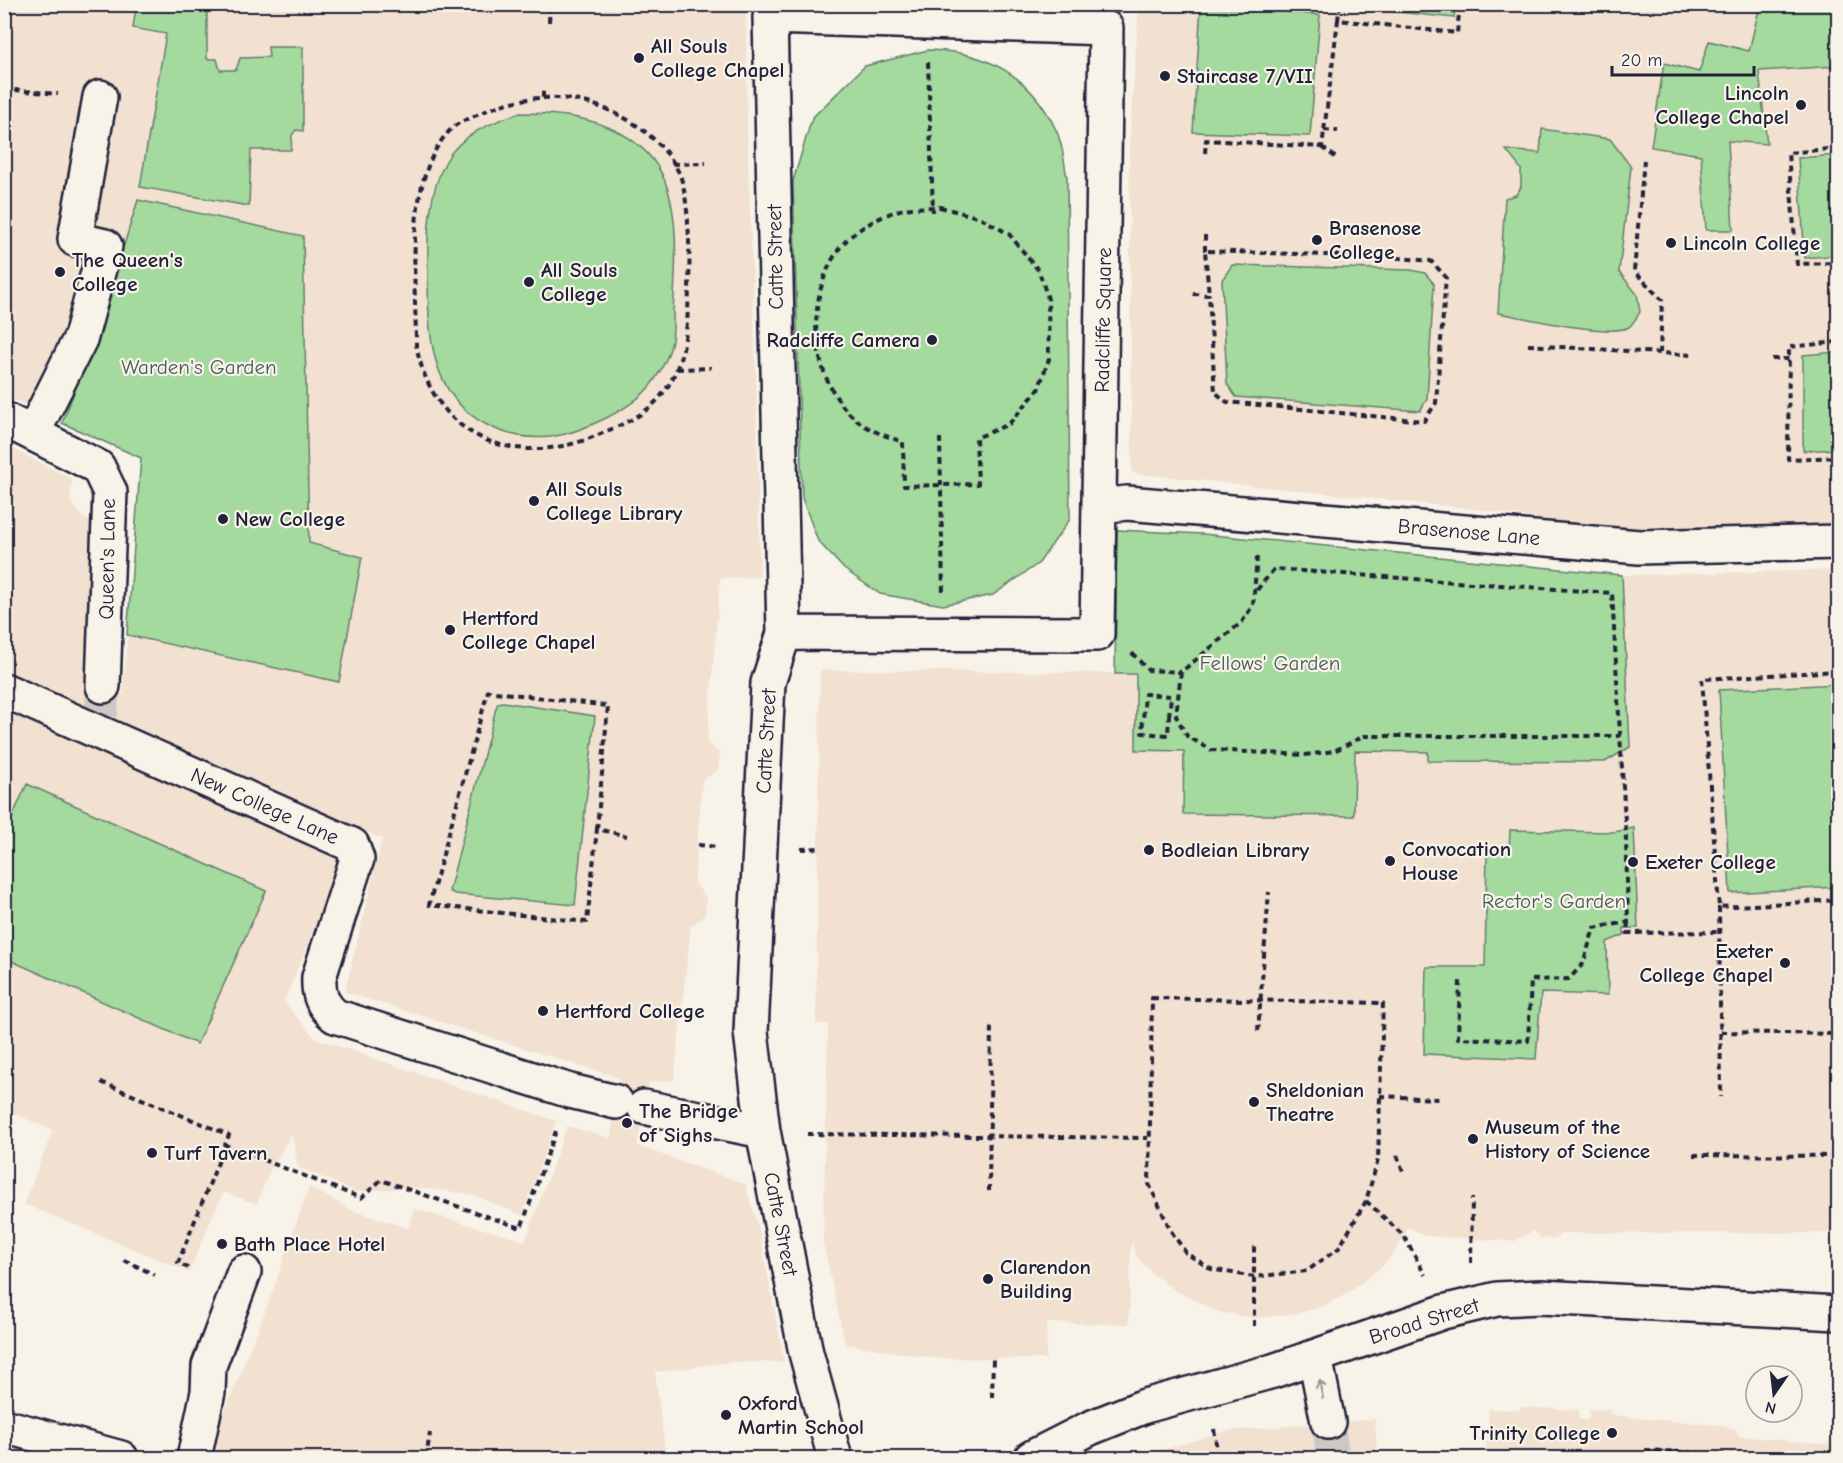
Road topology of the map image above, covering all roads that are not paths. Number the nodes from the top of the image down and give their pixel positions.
1 (770, 17) joint
2 (100, 97) road end
3 (19, 426) edge
4 (1101, 506) junction
5 (1839, 542) edge
6 (784, 633) junction
7 (4, 690) edge
8 (102, 712) junction
9 (763, 1131) junction
10 (244, 1272) dead end
11 (1839, 1313) edge
12 (1315, 1357) junction
13 (1328, 1422) tunnel mouth
14 (4, 1426) edge
15 (121, 1458) edge
16 (194, 1458) edge
17 (835, 1458) edge
18 (1031, 1458) edge

1 - 4 street, Radcliffe Square
1 - 6 street, Catte Street
2 - 3 street
3 - 8 street, Queen's Lane
4 - 5 street, Brasenose Lane
4 - 6 street, Radcliffe Square
6 - 9 street, Catte Street
7 - 8 street, New College Lane
8 - 9 street, New College Lane
9 - 17 street, Catte Street
10 - 16 street
11 - 12 street, Broad Street
13 -> 12 street
12 - 18 street, Broad Street
14 - 15 street

